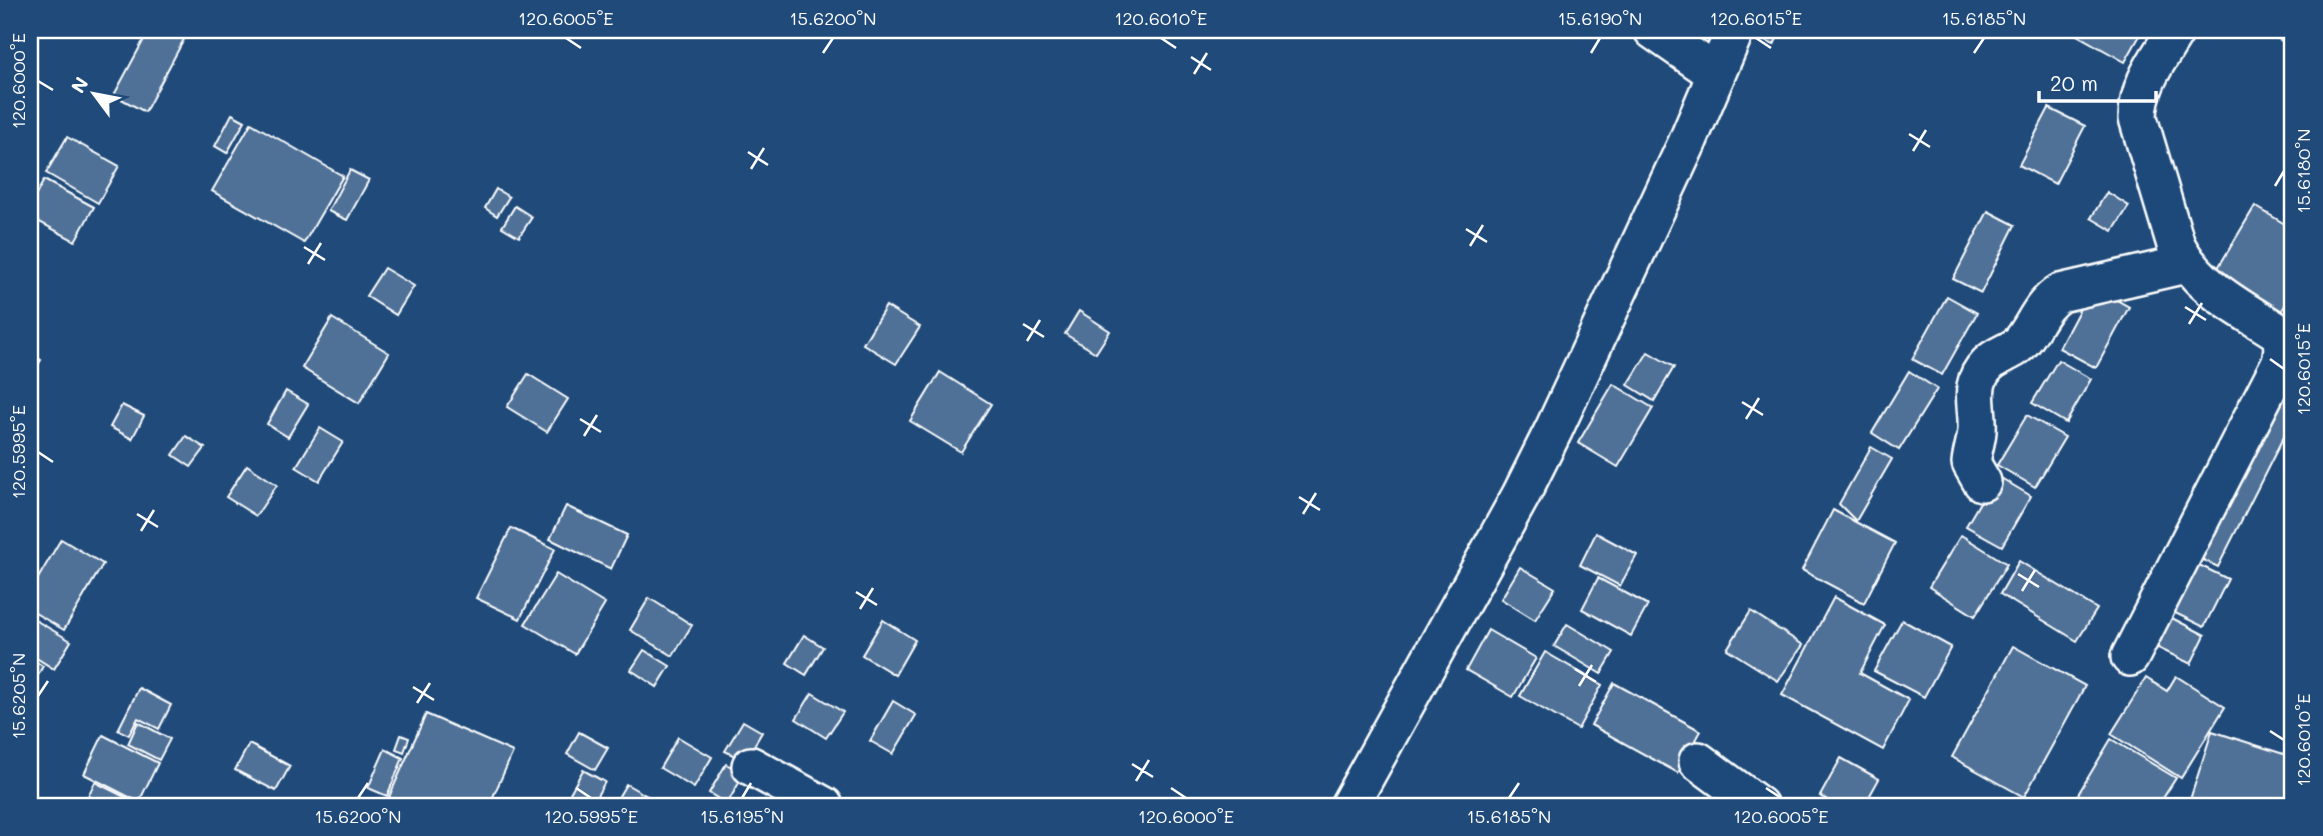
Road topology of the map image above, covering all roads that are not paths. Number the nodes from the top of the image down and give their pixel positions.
1 (1653, 30) edge
2 (1735, 30) edge
3 (2176, 30) edge
4 (1715, 73) junction
5 (2186, 264) junction
6 (1982, 482) dead end
7 (2130, 657) dead end
8 (1698, 761) dead end
9 (751, 766) dead end
10 (824, 806) edge
11 (1349, 806) edge
12 (1759, 806) edge

1 - 4 street
2 - 4 street
3 - 5 street
4 - 11 street
5 - 6 street
5 - 7 street
8 - 12 street
9 - 10 street

